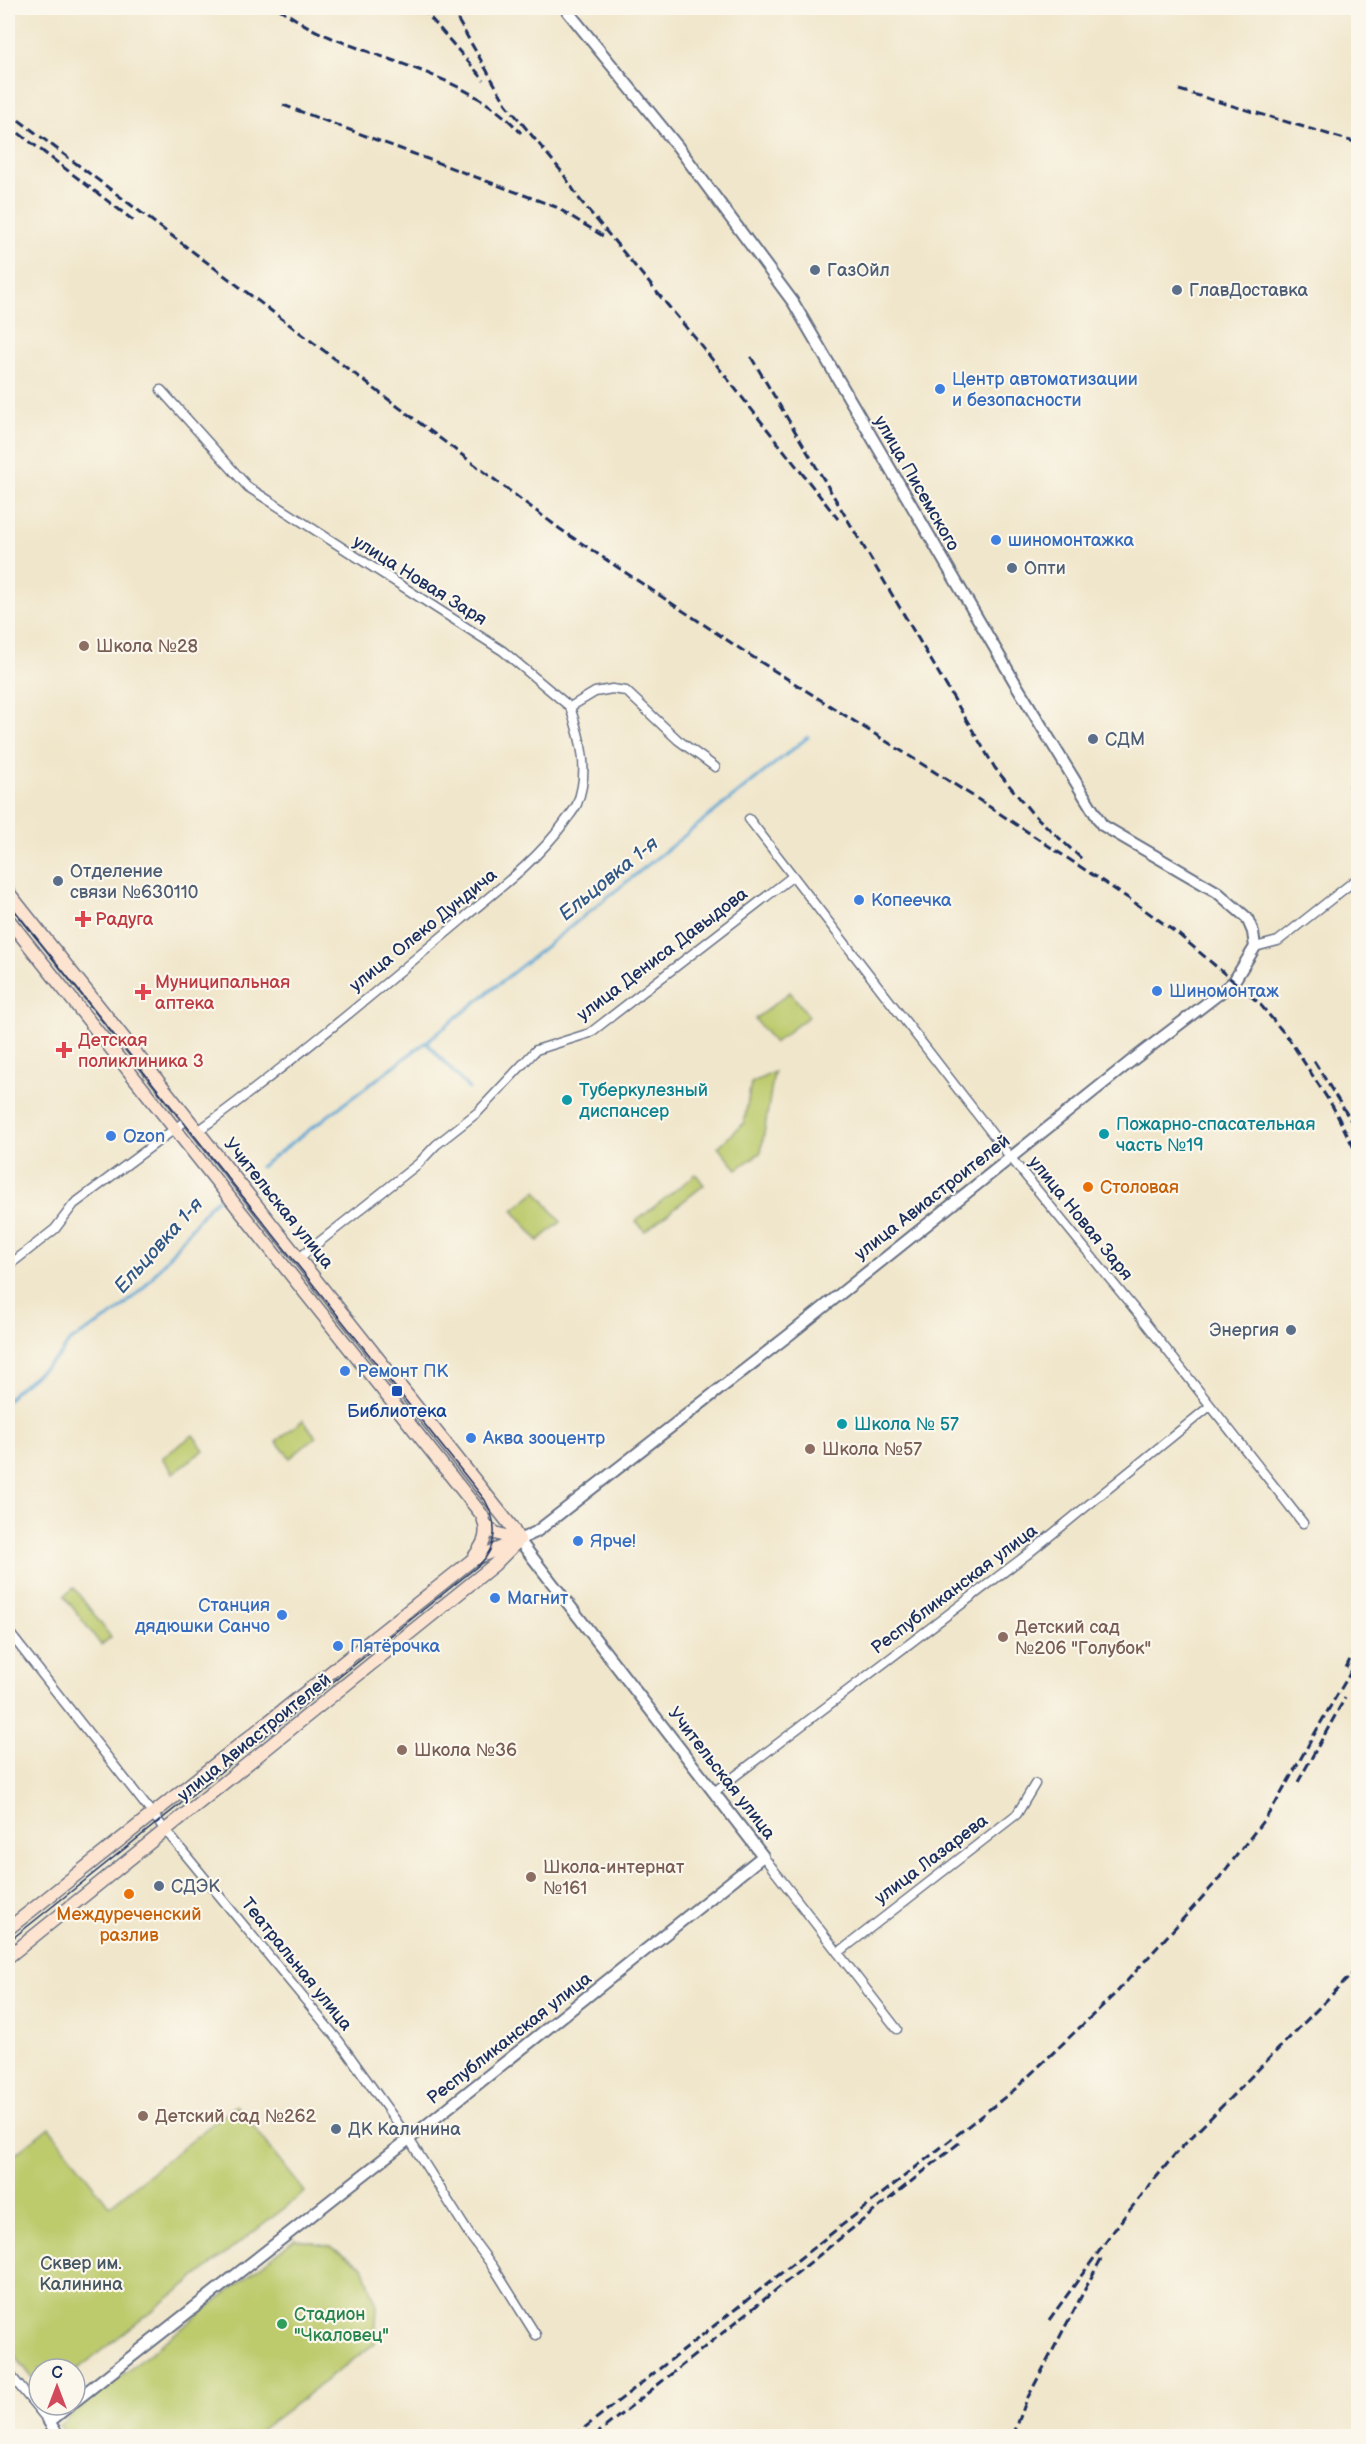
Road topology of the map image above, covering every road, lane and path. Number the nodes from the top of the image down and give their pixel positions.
1 (565, 8) edge
2 (161, 390) dead end
3 (570, 707) junction
4 (715, 767) dead end
5 (749, 819) dead end
6 (793, 876) junction
7 (1359, 878) edge
8 (8, 892) edge
9 (8, 919) edge
10 (1255, 947) junction
11 (188, 1119) junction
12 (176, 1128) junction
13 (198, 1131) junction
14 (1011, 1158) junction
15 (299, 1258) junction
16 (8, 1266) edge
17 (1210, 1406) junction
18 (1303, 1523) dead end
19 (486, 1525) junction
20 (519, 1540) junction
21 (472, 1560) junction
22 (8, 1631) edge
23 (1035, 1784) dead end
24 (714, 1792) junction
25 (152, 1813) junction
26 (166, 1831) junction
27 (763, 1856) junction
28 (8, 1929) edge
29 (838, 1953) junction
30 (8, 1957) edge
31 (897, 2029) dead end
32 (409, 2139) junction
33 (536, 2335) dead end
34 (8, 2372) edge
35 (87, 2392) edge
36 (55, 2417) edge
37 (49, 2422) junction
38 (59, 2436) edge

1 - 10 street, улица Писемского
2 - 3 street, улица Новая Заря
3 - 4 street
3 - 13 street, улица Олеко Дундича
5 - 6 street, улица Новая Заря
6 - 14 street, улица Новая Заря
6 - 15 street, улица Дениса Давыдова
7 - 10 street
8 - 11 main road, Учительская улица
9 - 12 main road, Учительская улица
10 - 14 street, улица Авиастроителей
11 - 12 street
11 - 13 main road, Учительская улица
12 - 16 street
12 - 19 main road, Учительская улица
13 - 15 main road, Учительская улица
14 - 17 street, улица Новая Заря
14 - 20 street, улица Авиастроителей
15 - 20 main road, Учительская улица
17 - 18 street, улица Новая Заря
17 - 24 street, Республиканская улица
19 - 20 main road
19 - 21 main road
20 - 21 main road, улица Авиастроителей
20 - 24 street, Учительская улица
20 - 26 main road, улица Авиастроителей
21 - 25 main road, улица Авиастроителей
22 - 25 street, Театральная улица
23 - 29 street, улица Лазарева
24 - 27 street, Учительская улица
25 - 26 street, Театральная улица
25 - 28 main road, улица Авиастроителей
26 - 30 main road, улица Авиастроителей
26 - 32 street, Театральная улица
27 - 29 street, Учительская улица
27 - 32 street, Республиканская улица
29 - 31 street, Учительская улица
32 - 33 street, Театральная улица
32 - 35 street, Республиканская улица
34 - 37 street
36 - 37 street
37 - 38 street

